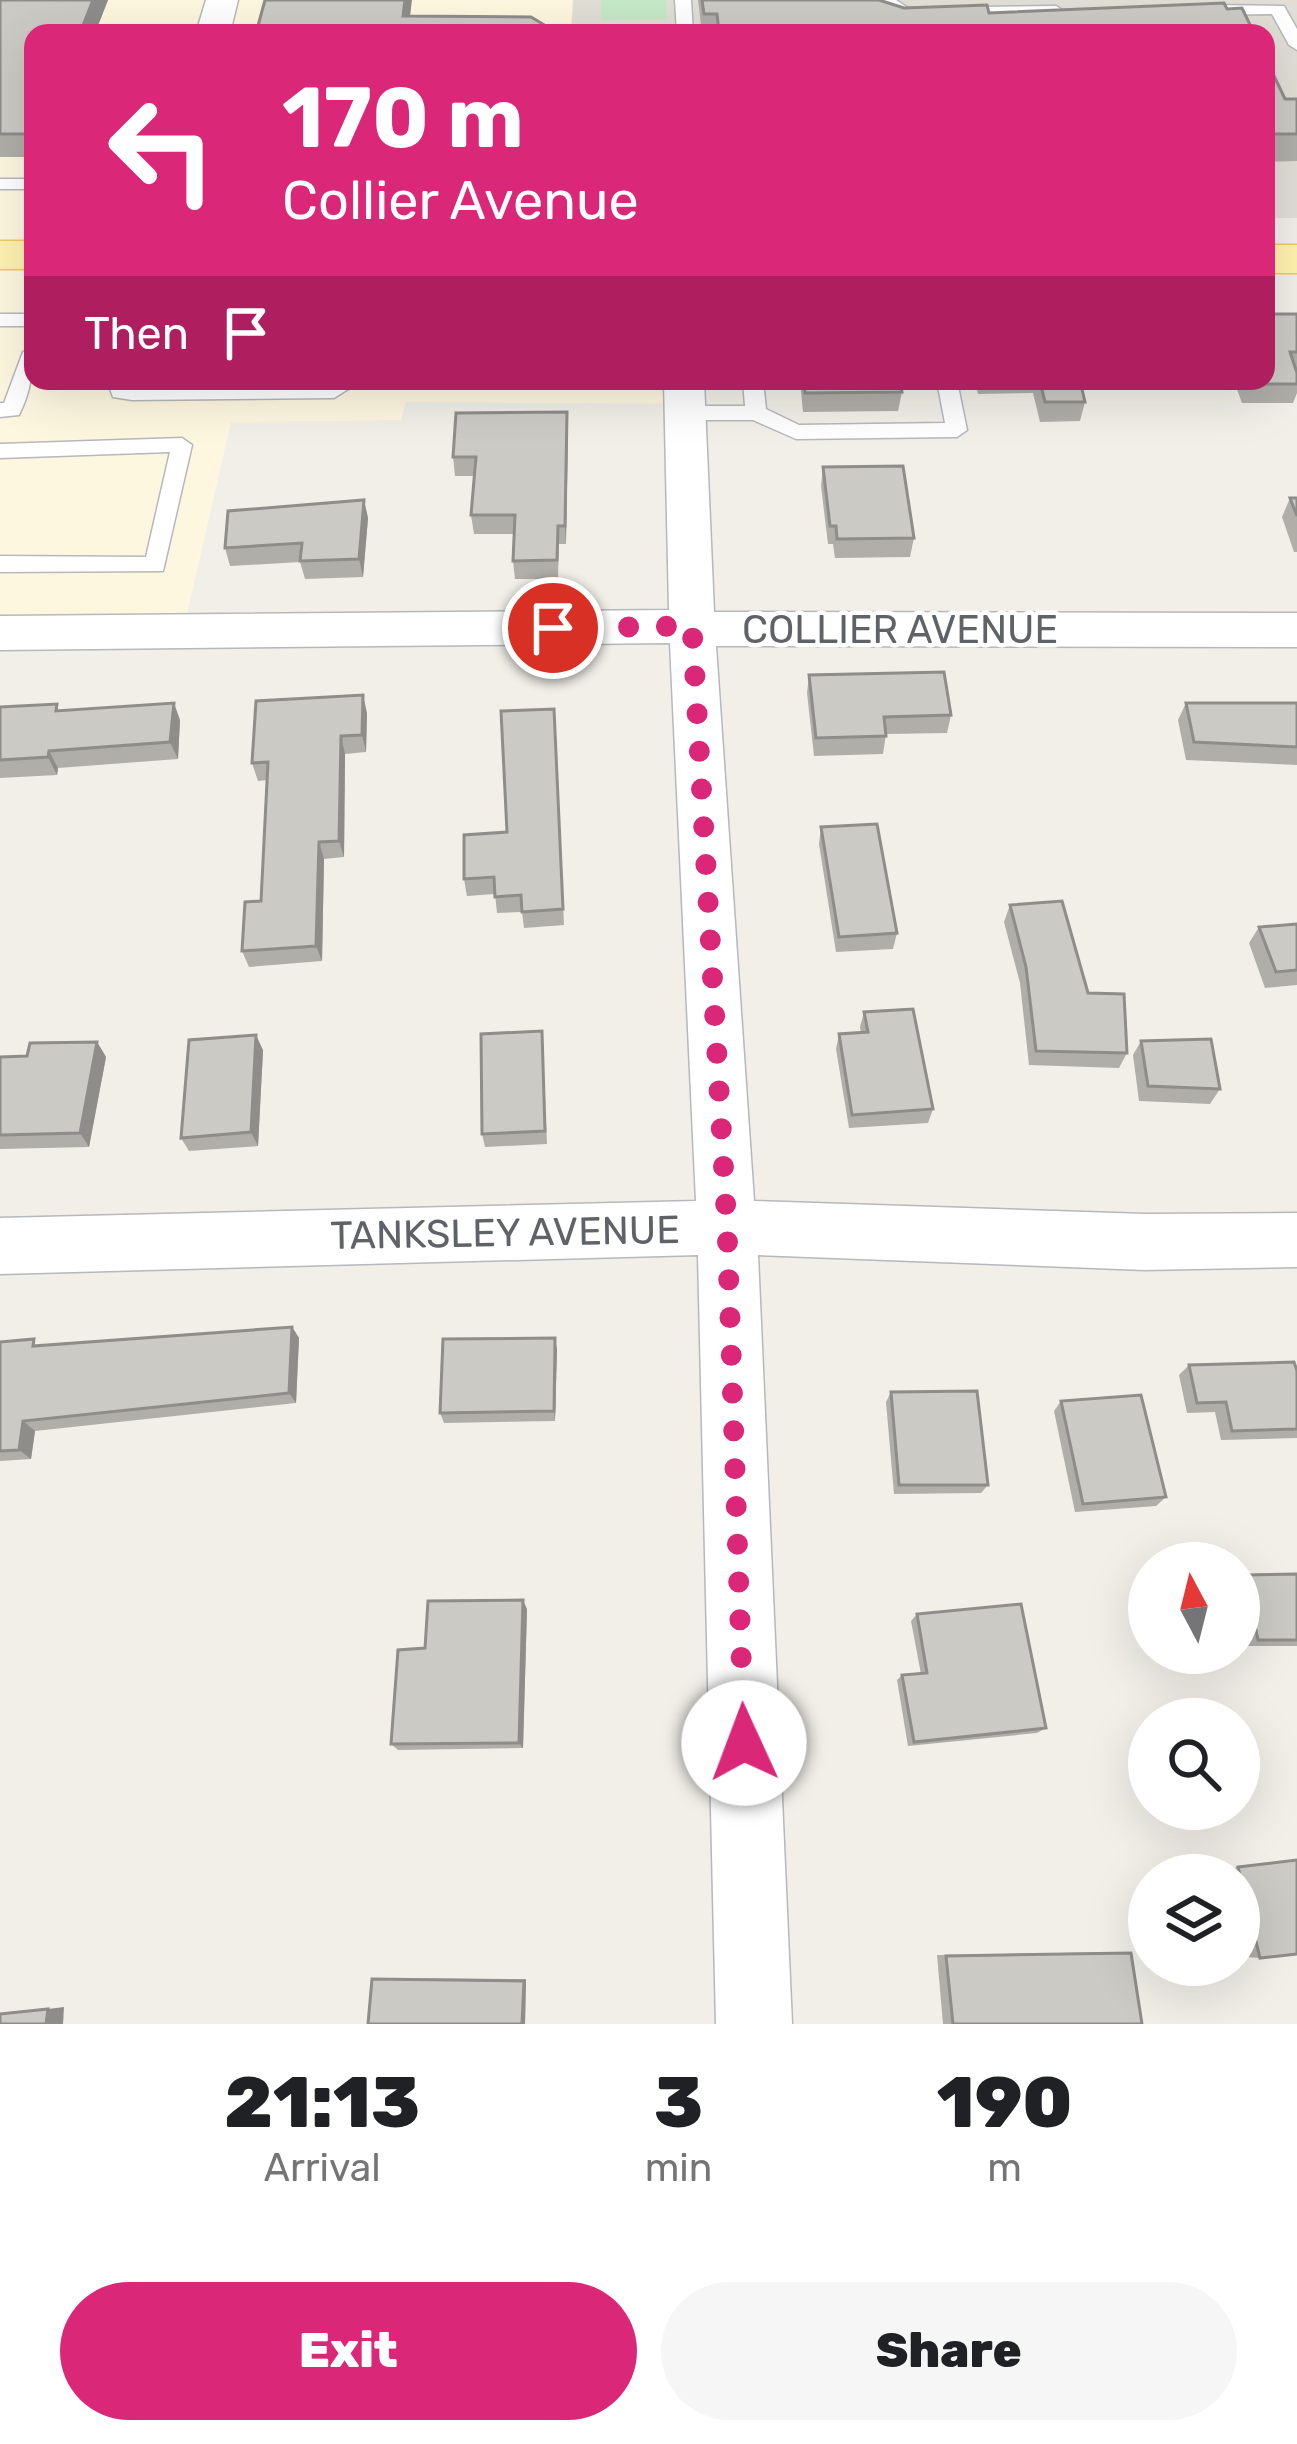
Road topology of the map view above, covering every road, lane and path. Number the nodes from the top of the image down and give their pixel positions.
1 (888, 0) edge
2 (1287, 9) edge
3 (1187, 10) edge
4 (1074, 11) edge
5 (1297, 45) edge
6 (24, 377) edge
7 (119, 390) edge
8 (336, 390) edge
9 (754, 390) edge
10 (949, 390) edge
11 (684, 397) edge
12 (0, 410) edge
13 (756, 413) junction
14 (0, 451) edge
15 (0, 564) edge
16 (692, 626) junction
17 (1297, 630) edge
18 (0, 633) edge
19 (727, 1227) junction
20 (1297, 1240) edge
21 (0, 1246) edge
22 (754, 2024) edge

1 - 4 lane
2 - 3 lane
2 - 5 lane
6 - 12 lane
7 - 8 lane
9 - 13 lane
10 - 13 lane
11 - 13 lane
11 - 16 street
14 - 15 lane
16 - 17 street, COLLIER AVENUE
16 - 18 street, COLLIER AVENUE
16 - 19 street
19 - 20 street, TANKSLEY AVENUE
19 - 21 street, TANKSLEY AVENUE
19 - 22 street

